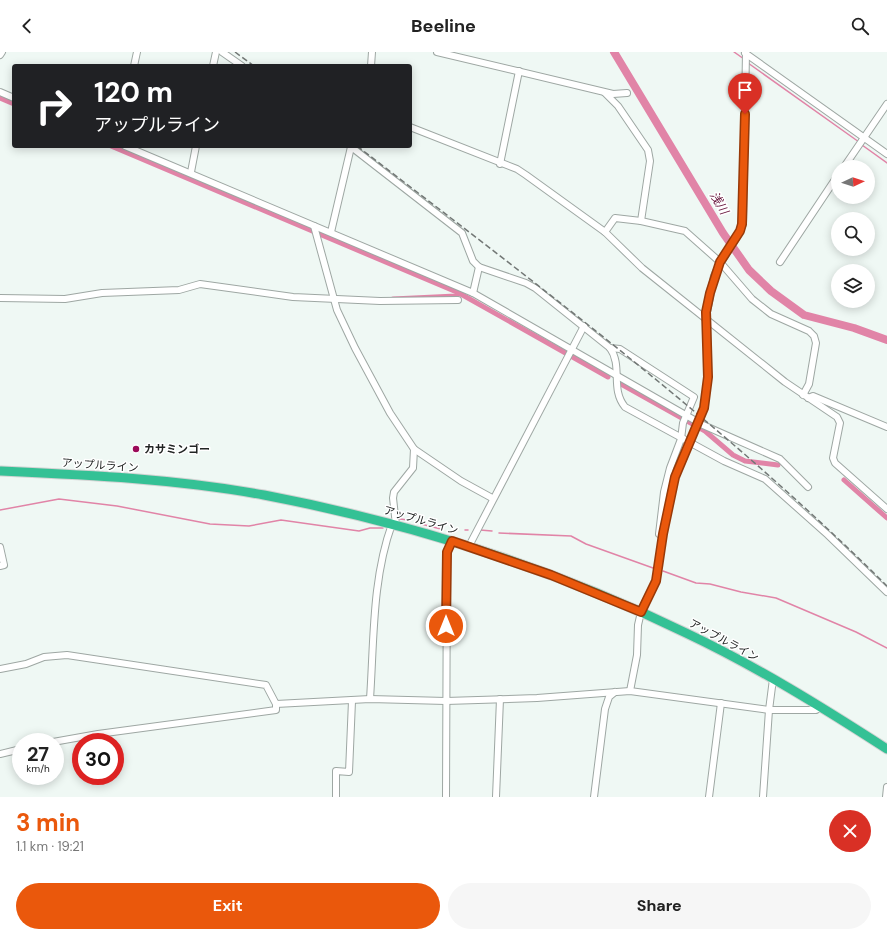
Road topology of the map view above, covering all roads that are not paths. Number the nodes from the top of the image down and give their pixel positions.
1 (2, 52) edge
2 (137, 52) edge
3 (216, 52) edge
4 (222, 52) edge
5 (372, 52) edge
6 (438, 52) edge
7 (745, 53) edge
8 (0, 55) edge
9 (134, 64) edge
10 (213, 64) edge
11 (239, 64) edge
12 (371, 64) edge
13 (519, 70) junction
14 (0, 92) edge
15 (605, 93) junction
16 (627, 93) dead end
17 (12, 97) edge
18 (887, 104) edge
19 (412, 128) edge
20 (863, 137) junction
21 (130, 148) edge
22 (196, 148) edge
23 (350, 148) edge
24 (353, 148) edge
25 (887, 154) edge
26 (848, 160) edge
27 (500, 164) junction
28 (190, 172) junction
29 (831, 186) edge
30 (641, 221) junction
31 (315, 230) junction
32 (331, 232) junction
33 (605, 232) junction
34 (720, 262) junction
35 (780, 262) dead end
36 (479, 267) junction
37 (473, 293) junction
38 (0, 298) edge
39 (332, 298) junction
40 (458, 300) dead end
41 (584, 326) junction
42 (610, 348) junction
43 (569, 353) junction
44 (617, 376) junction
45 (806, 397) junction
46 (685, 419) junction
47 (887, 427) edge
48 (681, 439) junction
49 (414, 449) junction
50 (0, 471) edge
51 (808, 487) dead end
52 (492, 498) junction
53 (887, 509) edge
54 (394, 524) junction
55 (663, 534) junction
56 (452, 541) junction
57 (468, 546) junction
58 (0, 547) edge
59 (0, 566) edge
60 (887, 592) edge
61 (641, 612) junction
62 (0, 669) edge
63 (773, 679) junction
64 (630, 691) junction
65 (615, 692) junction
66 (370, 699) junction
67 (500, 699) junction
68 (352, 701) junction
69 (446, 701) junction
70 (721, 703) junction
71 (276, 704) junction
72 (821, 707) junction
73 (769, 710) junction
74 (64, 740) edge
75 (887, 750) edge
76 (12, 751) edge
77 (0, 754) edge
78 (887, 788) edge
79 (336, 797) edge
80 (446, 797) edge
81 (496, 797) edge
82 (594, 797) edge
83 (709, 797) edge
84 (762, 797) edge
85 (886, 797) edge

1 - 8 street
2 - 9 street
3 - 10 street
4 - 11 street
5 - 12 street
6 - 13 street
7 - 20 street
7 - 34 street
13 - 15 street
13 - 27 street
14 - 17 street
15 - 16 street
15 - 30 street
18 - 20 street
19 - 27 street
20 - 25 street
20 - 26 street
21 - 28 street
22 - 28 street
23 - 32 street
24 - 36 street
27 - 33 street
28 - 31 street
29 - 35 street
30 - 33 street
30 - 34 street
31 - 32 street
31 - 39 street
32 - 37 street
33 - 45 street
34 - 45 street
34 - 55 street, bridge
36 - 37 street
36 - 41 street
37 - 43 street
38 - 39 street
39 - 40 street
39 - 49 street
41 - 42 street
41 - 43 street
42 - 44 street
42 - 46 street
43 - 44 street
43 - 52 street
44 - 46 street
44 - 48 street
45 - 47 street
45 - 53 street
46 - 48 street
46 - 51 street
48 - 55 street
48 - 60 street
49 - 52 street
49 - 54 street
50 - 54 highway, アップルライン
52 - 57 street
54 - 56 highway, アップルライン
54 - 66 street
55 - 61 street
56 - 57 highway, アップルライン
56 - 69 street
57 - 61 highway, アップルライン
58 - 59 street
61 - 63 highway, アップルライン
61 - 64 street
62 - 71 street
63 - 72 highway, アップルライン
63 - 73 street
64 - 65 street
64 - 70 street
65 - 67 street
65 - 82 street
66 - 68 street
66 - 69 street
67 - 69 street
67 - 81 street
68 - 71 street
68 - 79 street
69 - 80 street
70 - 73 street
70 - 83 street
71 - 74 street
72 - 73 street
72 - 75 highway, アップルライン
73 - 84 street
76 - 77 street
78 - 85 street

